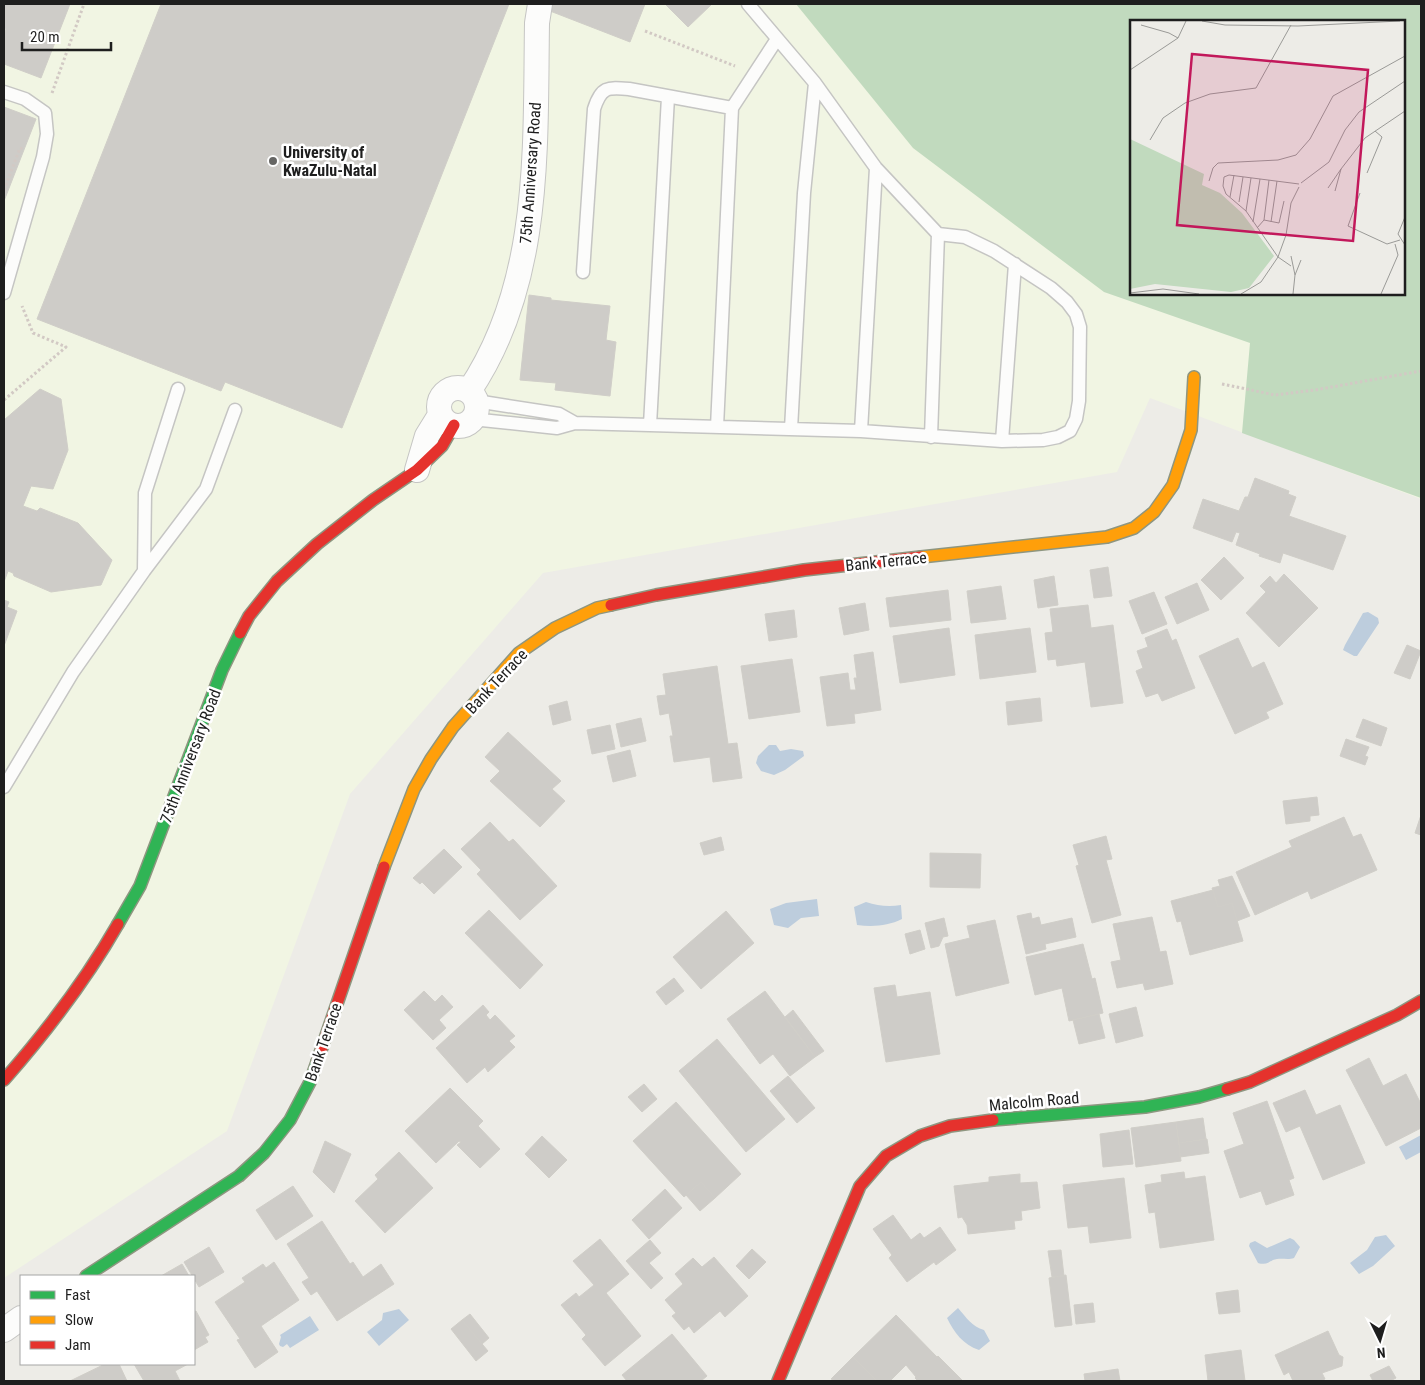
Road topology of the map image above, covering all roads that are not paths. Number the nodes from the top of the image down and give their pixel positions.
1 (540, 4) edge
2 (748, 4) edge
3 (776, 39) junction
4 (815, 83) junction
5 (4, 92) edge
6 (668, 97) junction
7 (732, 108) junction
8 (876, 168) junction
9 (938, 234) junction
10 (1015, 264) junction
11 (583, 272) dead end
12 (4, 293) edge
13 (1194, 378) road end
14 (178, 389) dead end
15 (235, 410) dead end
16 (462, 410) junction
17 (575, 423) junction
18 (650, 425) junction
19 (718, 427) junction
20 (791, 429) junction
21 (861, 431) junction
22 (931, 437) junction
23 (1002, 441) junction
24 (417, 470) joint
25 (144, 571) junction
26 (4, 788) edge
27 (1421, 1001) edge
28 (4, 1080) edge
29 (88, 1275) edge
30 (20, 1319) edge
31 (4, 1330) edge
32 (778, 1381) edge

1 - 16 street, 75th Anniversary Road
2 - 3 lane
3 - 4 lane
3 - 7 lane
4 - 8 lane
4 - 20 lane
5 - 12 lane
6 - 7 lane
6 - 11 lane
6 - 18 lane
7 - 19 lane
8 - 9 lane
8 - 21 lane
9 - 10 lane
9 - 22 lane
10 - 23 lane
10 - 23 lane
13 - 29 street, Bank Terrace
14 - 25 lane
15 - 25 lane
16 - 17 lane
16 - 17 lane
16 - 24 street, 75th Anniversary Road
17 - 18 lane
18 - 19 lane
19 - 20 lane
20 - 21 lane
21 - 22 lane
22 - 23 lane
24 - 28 street, 75th Anniversary Road
25 - 26 lane
27 - 32 street, Malcolm Road
30 - 31 street

